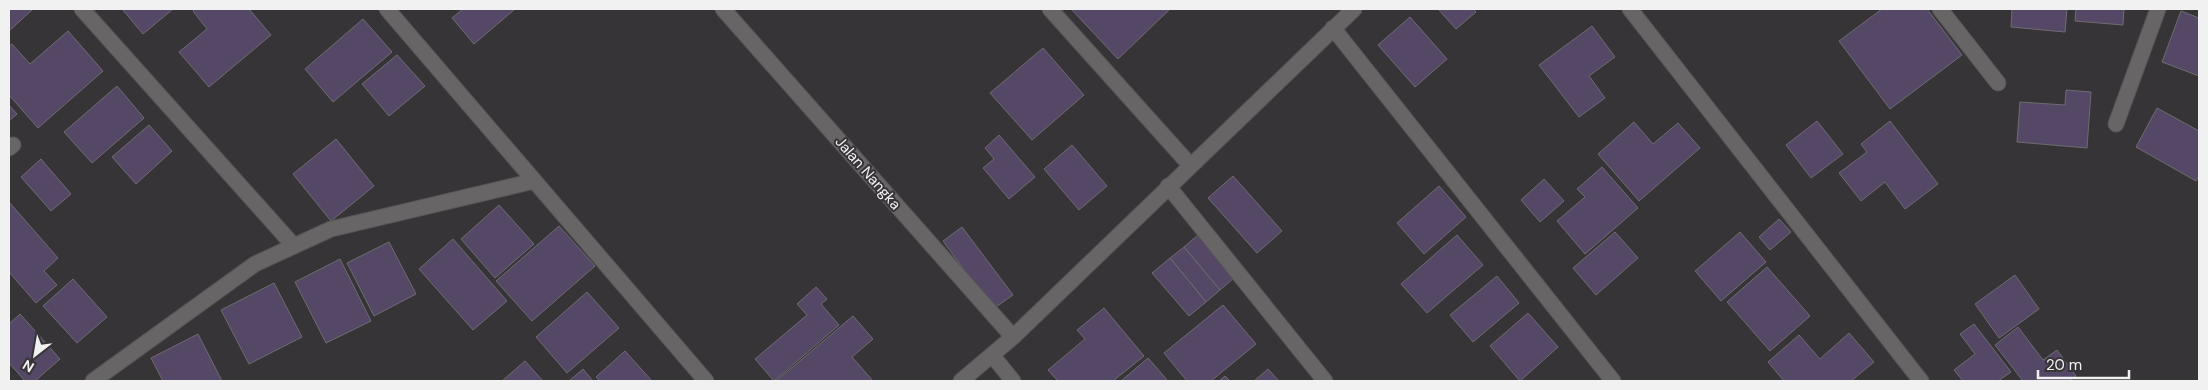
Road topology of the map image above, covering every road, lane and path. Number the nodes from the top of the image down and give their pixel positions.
1 (82, 9) edge
2 (387, 9) edge
3 (723, 9) edge
4 (1050, 9) edge
5 (1354, 9) edge
6 (1630, 9) edge
7 (1940, 9) edge
8 (2158, 9) edge
9 (1333, 28) junction
10 (1998, 83) dead end
11 (2116, 124) dead end
12 (1190, 165) junction
13 (534, 181) junction
14 (1168, 186) junction
15 (294, 246) junction
16 (1013, 337) junction
17 (992, 355) junction
18 (93, 381) edge
19 (706, 381) edge
20 (960, 381) edge
21 (1013, 381) edge
22 (1325, 381) edge
23 (1613, 381) edge
24 (1921, 381) edge

1 - 15 street
2 - 13 street
3 - 16 street, Jalan Nangka
4 - 12 street
5 - 9 street
6 - 24 street
7 - 10 street
8 - 11 street
9 - 12 street
9 - 23 street
12 - 14 street
13 - 15 street
13 - 19 street
14 - 16 street
14 - 22 street
15 - 18 street
16 - 17 street
17 - 20 street
17 - 21 street

